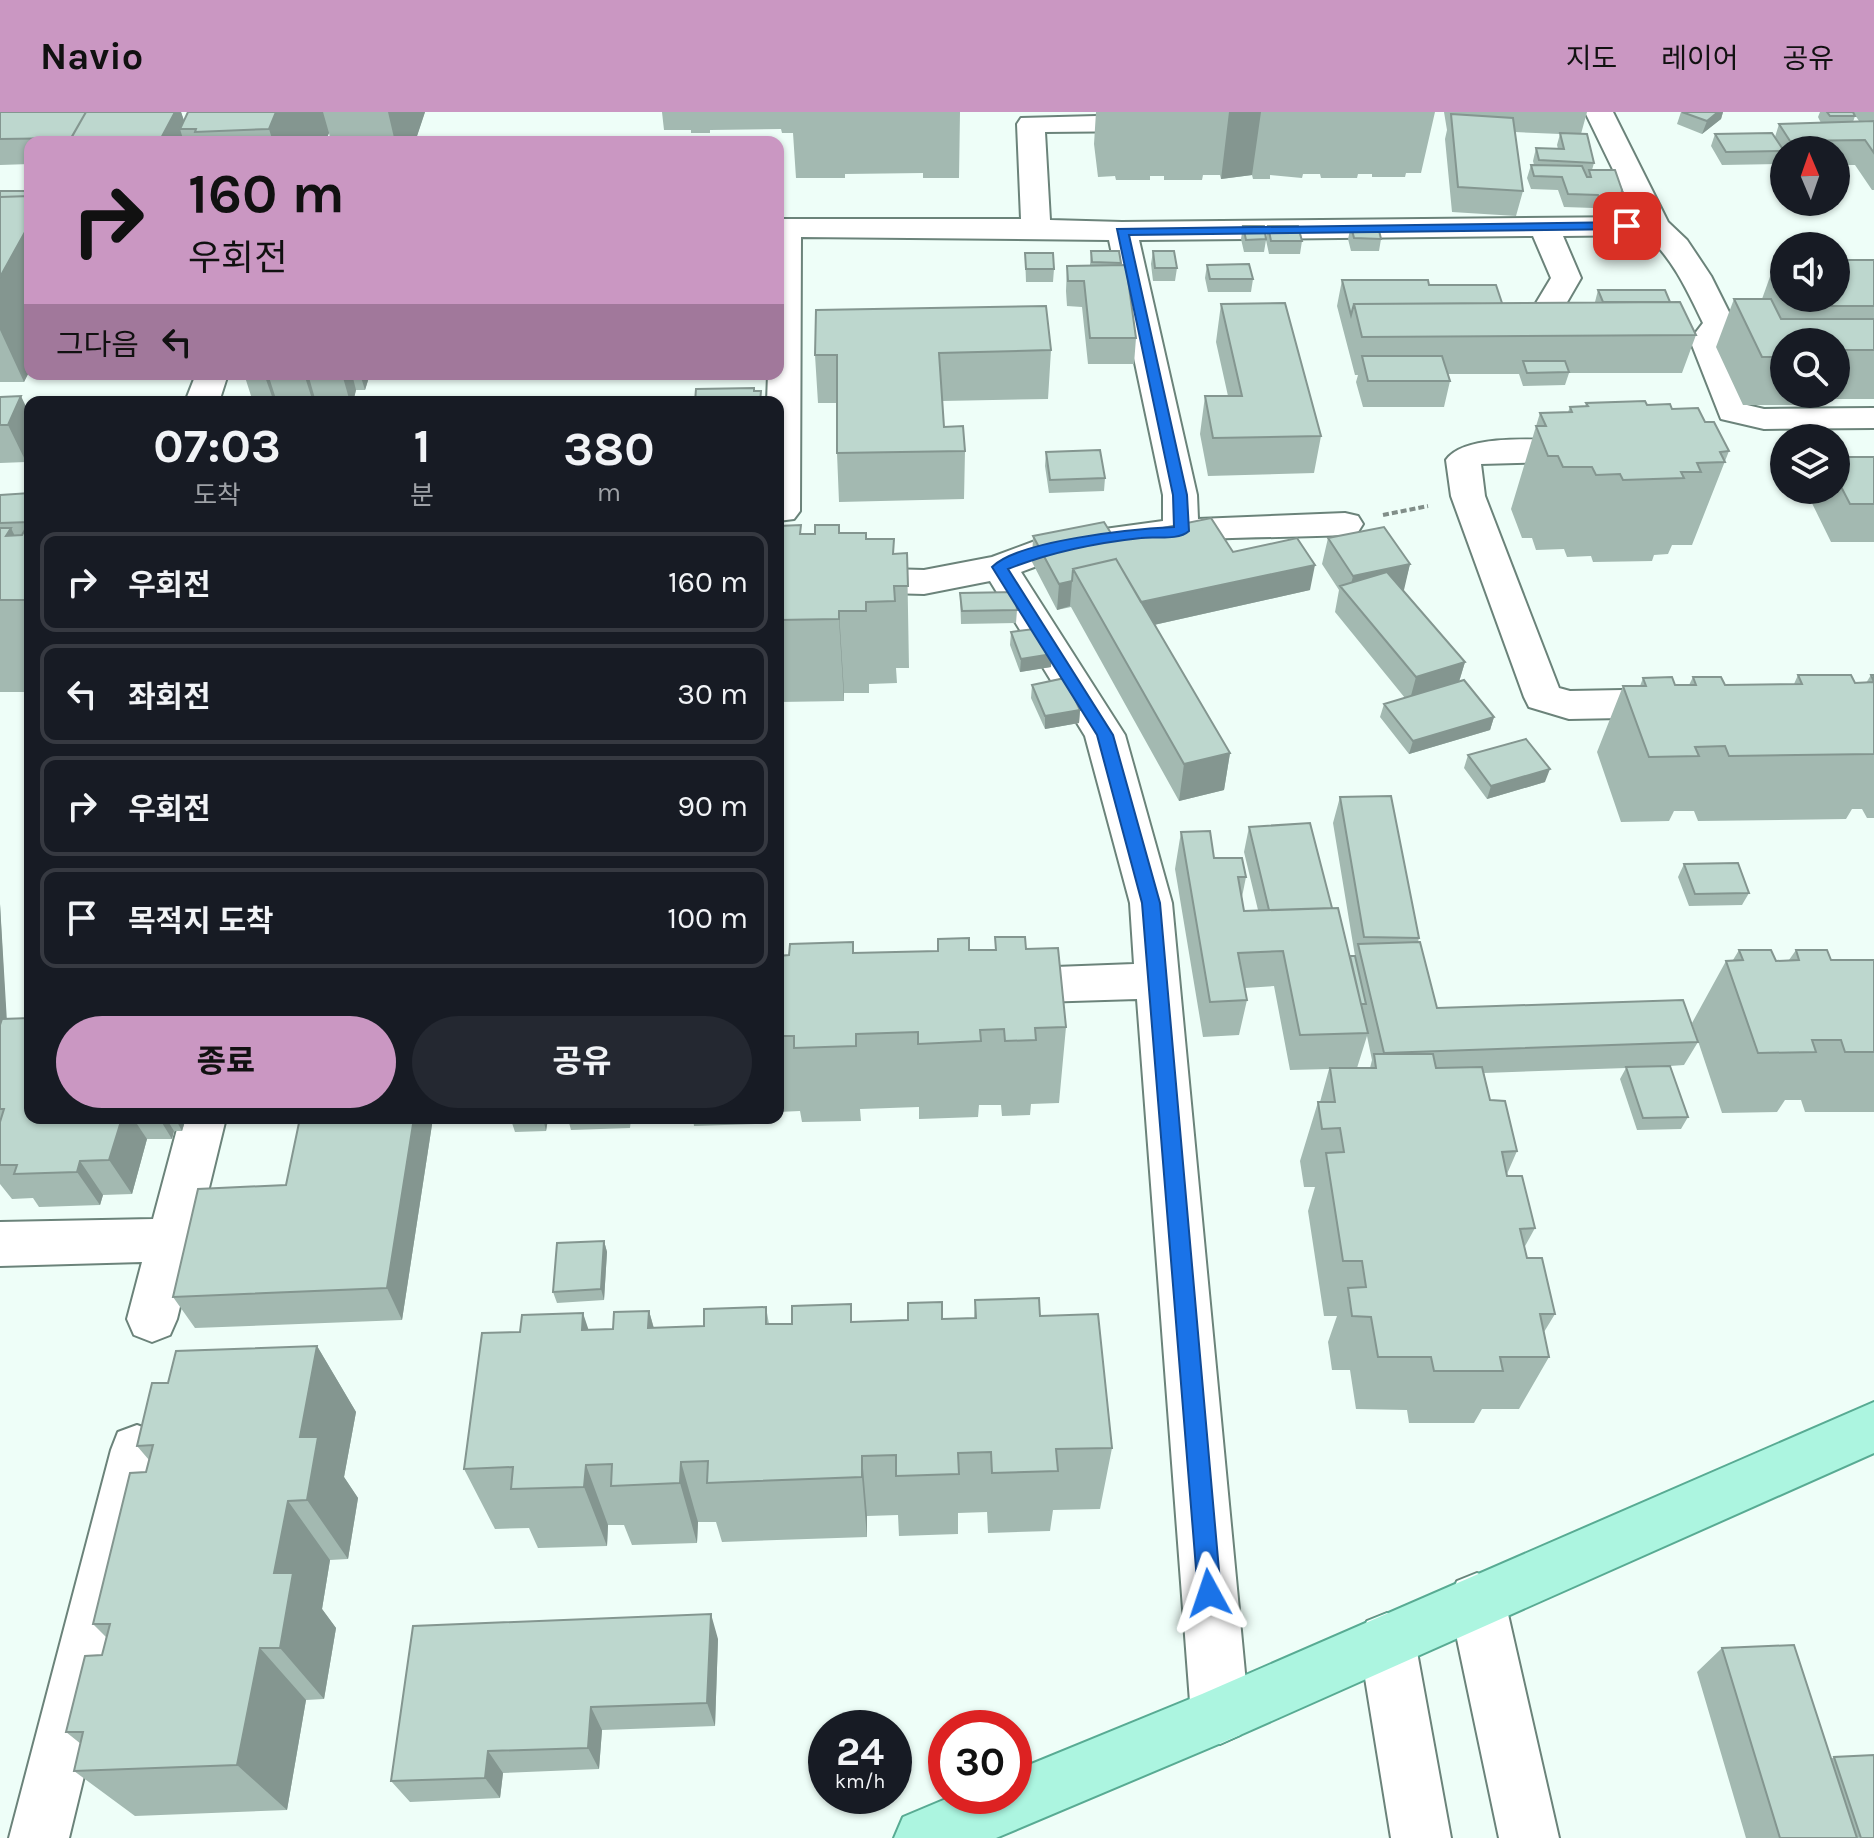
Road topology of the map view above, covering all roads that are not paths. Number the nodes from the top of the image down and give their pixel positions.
1 (1147, 112) edge
2 (1599, 112) edge
3 (1655, 226) junction
4 (1544, 227) junction
5 (784, 228) edge
6 (1036, 228) junction
7 (1122, 231) junction
8 (784, 273) edge
9 (1537, 328) edge
10 (1874, 418) edge
11 (1626, 451) edge
12 (784, 492) edge
13 (1360, 520) road end
14 (1181, 531) junction
15 (1000, 567) junction
16 (784, 578) edge
17 (1706, 703) edge
18 (1157, 981) junction
19 (968, 987) edge
20 (201, 1124) edge
21 (172, 1240) junction
22 (0, 1244) edge
23 (152, 1319) dead end
24 (1873, 1429) edge
25 (137, 1450) dead end
26 (1477, 1601) junction
27 (1387, 1641) junction
28 (1220, 1715) junction
29 (39, 1838) edge
30 (924, 1838) edge
31 (1421, 1838) edge
32 (1529, 1838) edge

1 - 6 street
2 - 3 street
3 - 4 street
3 - 10 street
4 - 7 street
4 - 9 street
5 - 6 street
6 - 7 street
7 - 14 street
8 - 12 street
11 - 17 street
13 - 14 street
14 - 15 street
15 - 16 street
15 - 18 street
18 - 19 street
18 - 28 street
20 - 21 street
21 - 22 street
21 - 23 street
24 - 26 main road
25 - 29 street
26 - 27 main road
26 - 32 street
27 - 28 main road
27 - 31 street
28 - 30 main road

